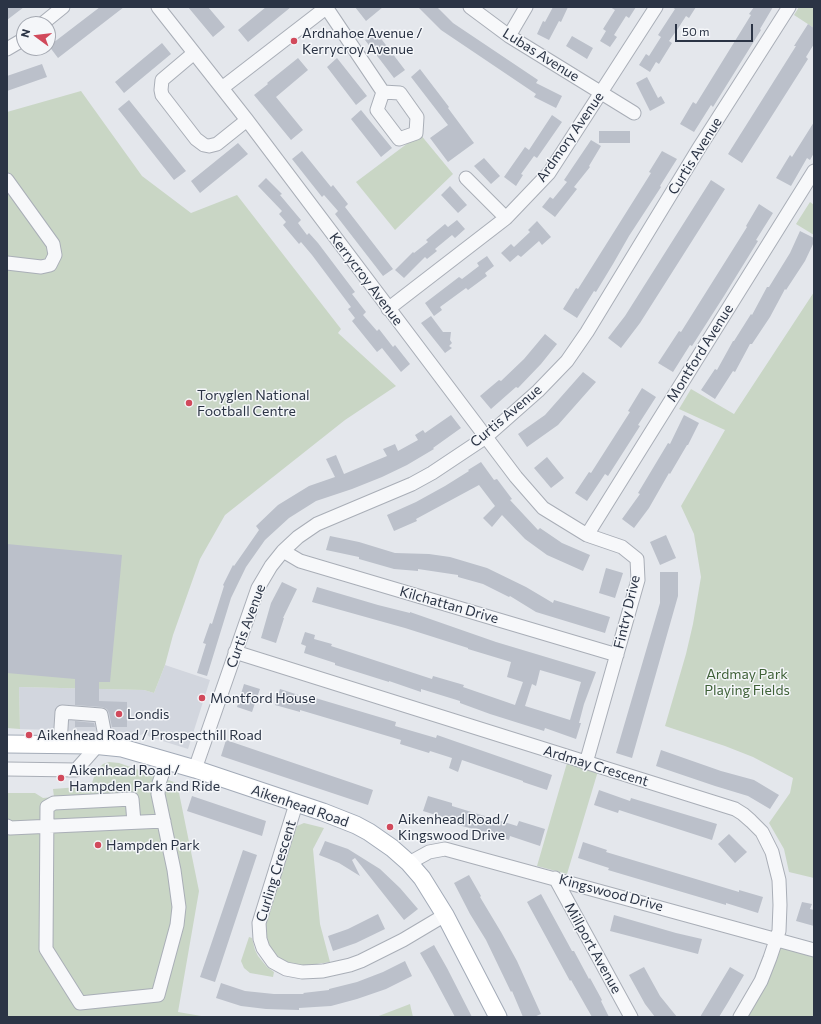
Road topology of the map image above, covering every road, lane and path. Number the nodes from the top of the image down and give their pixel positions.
1 (63, 7) edge
2 (158, 7) edge
3 (327, 7) edge
4 (470, 7) edge
5 (526, 7) edge
6 (656, 7) edge
7 (789, 7) edge
8 (52, 16) edge
9 (509, 36) junction
10 (16, 44) edge
11 (7, 49) edge
12 (194, 53) junction
13 (222, 88) junction
14 (383, 92) dead end
15 (601, 92) junction
16 (634, 113) dead end
17 (247, 120) junction
18 (814, 171) edge
19 (466, 178) dead end
20 (7, 180) edge
21 (506, 218) junction
22 (7, 263) edge
23 (388, 309) junction
24 (486, 437) junction
25 (587, 535) junction
26 (283, 551) junction
27 (235, 652) junction
28 (617, 655) junction
29 (7, 744) edge
30 (60, 744) junction
31 (102, 745) junction
32 (167, 761) junction
33 (586, 763) junction
34 (7, 769) edge
35 (195, 770) junction
36 (296, 804) junction
37 (164, 821) junction
38 (134, 822) junction
39 (7, 826) edge
40 (47, 827) junction
41 (409, 863) junction
42 (555, 878) junction
43 (445, 915) junction
44 (777, 939) junction
45 (814, 950) edge
46 (498, 1017) edge
47 (631, 1017) edge
48 (740, 1017) edge

1 - 8 street
2 - 12 street, Kerrycroy Avenue
3 - 13 street
3 - 14 street
4 - 9 street, Lubas Avenue
5 - 9 street
6 - 15 street, Ardmory Avenue
7 - 24 street, Curtis Avenue
9 - 15 street, Lubas Avenue
10 - 11 street
12 - 13 street, Kerrycroy Avenue
12 - 17 street
13 - 17 street, Kerrycroy Avenue
15 - 16 street, Lubas Avenue
15 - 21 street, Ardmory Avenue
17 - 23 street, Kerrycroy Avenue
18 - 25 street, Montford Avenue
19 - 21 street
20 - 22 street
21 - 23 street, Ardmory Avenue
23 - 24 street, Kerrycroy Avenue
24 - 25 street, Fintry Drive
24 - 26 street, Curtis Avenue
25 - 28 street, Fintry Drive
26 - 27 street, Curtis Avenue
26 - 28 street, Kilchattan Drive
27 - 33 street, Ardmay Crescent
27 - 35 street, Curtis Avenue
28 - 33 street, Fintry Drive
29 - 30 main road, Aikenhead Road
30 - 31 main road, Aikenhead Road
30 - 31 street
31 - 32 main road, Aikenhead Road
31 - 34 street
32 - 35 main road, Aikenhead Road
32 - 37 street
33 - 44 street, Ardmay Crescent
35 - 36 main road, Aikenhead Road
36 - 41 main road, Aikenhead Road
36 - 43 street, Curling Crescent
37 - 38 street
37 - 40 street
38 - 40 street
38 - 40 street
39 - 40 street
41 - 42 street, Kingswood Drive
41 - 43 main road, Aikenhead Road
42 - 44 street, Kingswood Drive
42 - 47 street, Millport Avenue
43 - 46 main road, Aikenhead Road
44 - 45 street, Kingswood Drive
44 - 48 street, Ardmay Crescent

